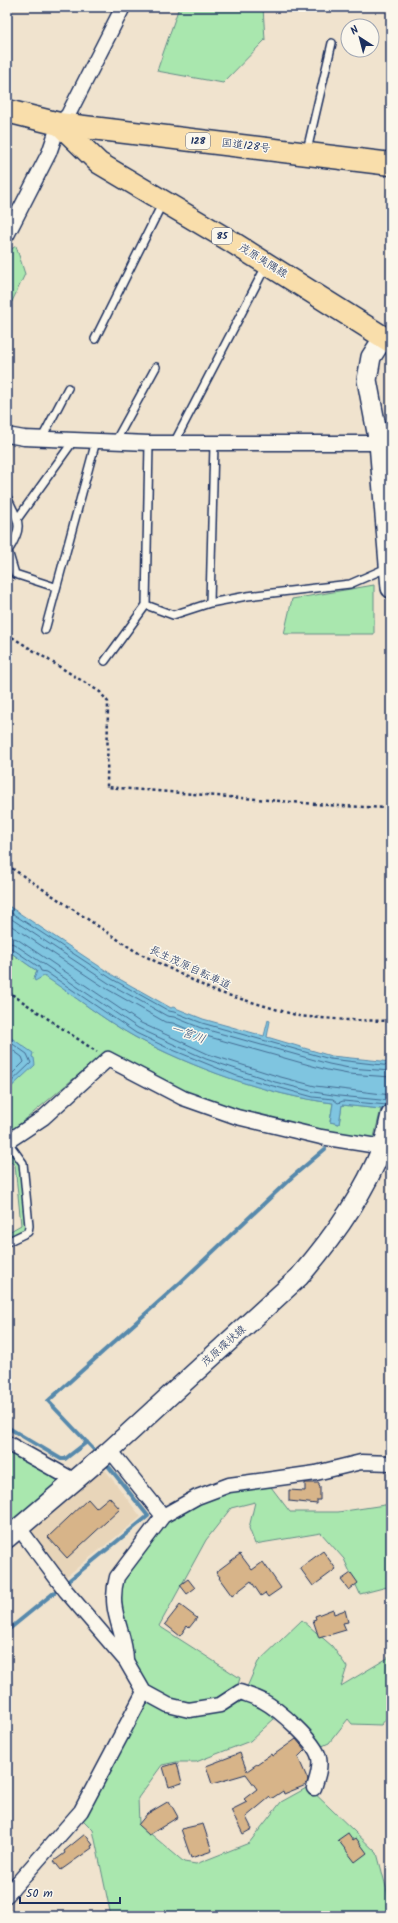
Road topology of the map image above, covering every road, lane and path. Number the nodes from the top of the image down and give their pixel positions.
1 (123, 7) edge
2 (332, 43) dead end
3 (7, 112) edge
4 (59, 124) junction
5 (304, 153) junction
6 (391, 164) edge
7 (163, 202) junction
8 (7, 235) edge
9 (267, 264) junction
10 (95, 339) dead end
11 (387, 339) edge
12 (156, 367) dead end
13 (68, 388) dead end
14 (7, 435) edge
15 (42, 438) junction
16 (74, 440) junction
17 (96, 441) junction
18 (115, 442) junction
19 (385, 443) edge
20 (149, 444) junction
21 (174, 444) junction
22 (214, 444) junction
23 (7, 497) edge
24 (18, 518) junction
25 (389, 554) edge
26 (55, 587) junction
27 (391, 588) edge
28 (210, 603) junction
29 (146, 605) junction
30 (45, 630) dead end
31 (7, 634) edge
32 (105, 661) dead end
33 (391, 808) edge
34 (7, 865) edge
35 (7, 991) edge
36 (391, 1021) edge
37 (108, 1059) junction
38 (391, 1115) edge
39 (7, 1142) edge
40 (383, 1147) junction
41 (7, 1242) edge
42 (7, 1442) edge
43 (104, 1455) junction
44 (391, 1463) edge
45 (75, 1481) junction
46 (163, 1516) junction
47 (13, 1533) edge
48 (126, 1661) junction
49 (144, 1692) junction
50 (314, 1788) dead end
51 (7, 1894) edge

1 - 4 street
2 - 5 lane
3 - 4 highway, 国道128号 / 128
4 - 5 highway, 国道128号 / 128
4 - 7 main road, 茂原夷隅線 / 85
4 - 8 street
5 - 6 highway, 国道128号 / 128
7 - 9 main road, 茂原夷隅線 / 85
7 - 10 lane
9 - 11 main road, 茂原夷隅線 / 85
9 - 21 lane
11 - 19 main road
12 - 18 lane
13 - 15 lane
14 - 15 street
15 - 16 street
16 - 17 street
16 - 24 lane
17 - 18 street
17 - 26 lane
18 - 20 street
19 - 22 street
19 - 25 main road
20 - 21 street
20 - 29 lane
21 - 22 street
22 - 28 lane
23 - 24 lane
24 - 26 lane
25 - 27 main road
25 - 28 lane
26 - 30 lane
28 - 29 lane
29 - 32 lane
31 - 33 path
34 - 36 path, 長生茂原自転車道
35 - 37 path
37 - 39 street
37 - 40 street
38 - 40 main road, 茂原環状線
39 - 41 lane
40 - 43 main road, 茂原環状線
42 - 45 street
43 - 45 main road, 茂原環状線
43 - 46 street
44 - 46 street
45 - 47 main road, 茂原環状線
46 - 48 street
47 - 48 street
48 - 49 street
49 - 50 street
49 - 51 street

